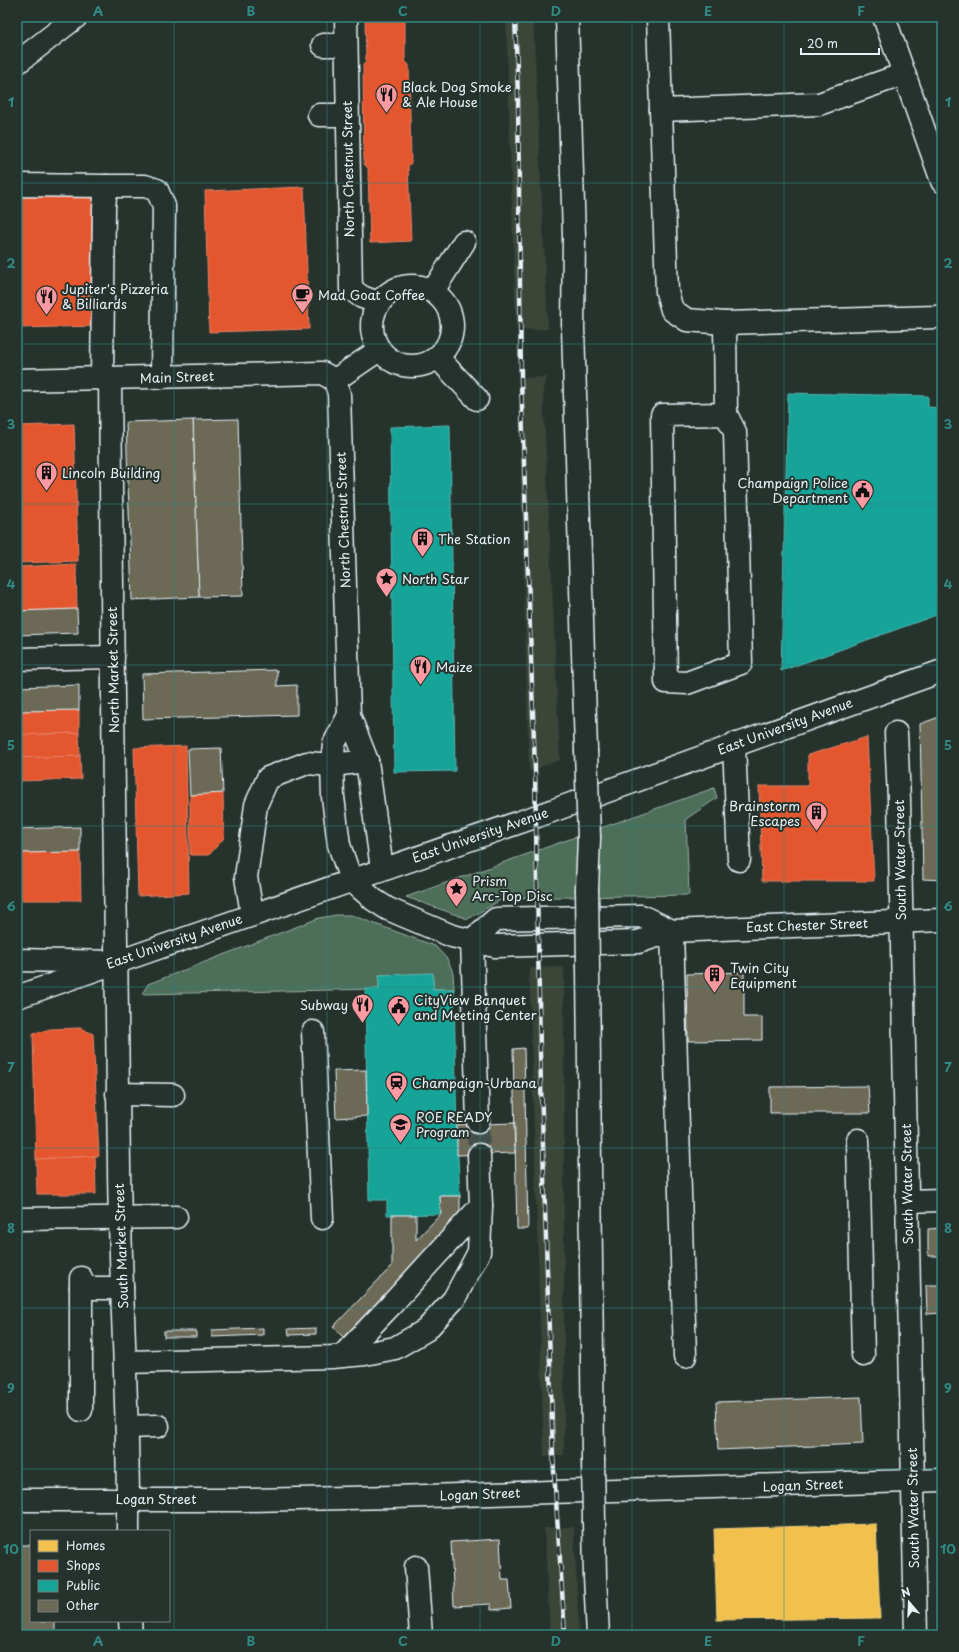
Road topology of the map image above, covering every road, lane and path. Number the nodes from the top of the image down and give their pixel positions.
1 (76, 17) edge
2 (346, 17) edge
3 (567, 17) edge
4 (658, 17) edge
5 (884, 17) edge
6 (323, 45) dead end
7 (346, 45) junction
8 (17, 63) edge
9 (904, 74) junction
10 (661, 110) junction
11 (319, 115) dead end
12 (347, 115) junction
13 (942, 181) edge
14 (17, 185) edge
15 (106, 186) junction
16 (464, 242) dead end
17 (433, 291) junction
18 (379, 303) junction
19 (942, 315) edge
20 (725, 323) junction
21 (379, 350) junction
22 (438, 358) junction
23 (162, 377) junction
24 (106, 379) junction
25 (17, 380) edge
26 (334, 380) junction
27 (477, 399) dead end
28 (726, 414) junction
29 (113, 657) junction
30 (17, 659) edge
31 (942, 670) edge
32 (348, 715) junction
33 (896, 733) dead end
34 (734, 744) junction
35 (367, 761) junction
36 (332, 765) junction
37 (739, 860) dead end
38 (382, 869) junction
39 (351, 880) junction
40 (252, 914) junction
41 (942, 920) edge
42 (901, 921) junction
43 (672, 931) junction
44 (472, 940) junction
45 (17, 960) edge
46 (115, 962) junction
47 (17, 997) edge
48 (313, 1032) dead end
49 (117, 1094) junction
50 (173, 1095) dead end
51 (478, 1122) tunnel mouth
52 (858, 1140) dead end
53 (479, 1155) tunnel mouth
54 (942, 1200) edge
55 (907, 1201) junction
56 (481, 1206) junction
57 (119, 1217) junction
58 (176, 1217) dead end
59 (322, 1218) dead end
60 (17, 1219) edge
61 (122, 1288) junction
62 (343, 1355) junction
63 (863, 1355) dead end
64 (685, 1356) dead end
65 (125, 1362) junction
66 (81, 1410) dead end
67 (158, 1426) dead end
68 (127, 1427) junction
69 (913, 1480) junction
70 (942, 1480) edge
71 (128, 1499) junction
72 (17, 1500) edge
73 (128, 1530) edge
74 (416, 1567) dead end
75 (130, 1622) edge
76 (131, 1635) edge
77 (421, 1635) edge
78 (598, 1635) edge
79 (916, 1635) edge

1 - 8 street
2 - 7 street, North Chestnut Street
3 - 78 street, bridge
4 - 10 street
5 - 9 street
6 - 7 street
7 - 12 street, North Chestnut Street
9 - 10 street
9 - 13 street
10 - 20 street
11 - 12 street
12 - 18 street, North Chestnut Street
14 - 15 street
15 - 23 street
15 - 24 street, North Market Street
16 - 17 street
17 - 18 street
17 - 22 street
18 - 21 street
19 - 20 street
20 - 28 street
21 - 22 street
21 - 26 street
22 - 27 street
23 - 24 street, Main Street
23 - 26 street, Main Street
24 - 25 street, Main Street
24 - 29 street, North Market Street
26 - 32 street, North Chestnut Street
28 - 28 street
29 - 30 street
29 - 46 street, North Market Street
31 - 34 street, East University Avenue
32 - 35 street, North Chestnut Street
32 - 36 street, North Chestnut Street
33 - 42 street, South Water Street
34 - 37 street
34 - 38 street, East University Avenue
35 - 36 street
35 - 38 street, North Chestnut Street
36 - 39 street, North Chestnut Street
36 - 40 street
38 - 39 street, East University Avenue
39 - 40 street, East University Avenue
39 - 44 street, East Chester Street
40 - 46 street, East University Avenue
41 - 42 street, East Chester Street
42 - 43 street, East Chester Street
42 - 55 street, South Water Street
43 - 44 street, East Chester Street
43 - 64 street
44 - 51 street
45 - 46 street
46 - 47 street, East University Avenue
46 - 49 street, South Market Street
48 - 59 street
49 - 50 street
49 - 57 street, South Market Street
52 - 63 street
53 - 56 street
54 - 55 street
55 - 69 street, South Water Street
56 - 62 street
56 - 62 street
57 - 58 street
57 - 60 street
57 - 61 street, South Market Street
61 - 65 street, South Market Street
61 - 66 street
62 - 65 street
65 - 68 street, South Market Street
67 - 68 street
68 - 71 street, South Market Street
69 - 70 street, Logan Street
69 - 71 street, Logan Street
69 - 79 street, South Water Street
71 - 72 street, Logan Street
71 - 73 street, South Market Street
74 - 77 street
75 - 76 street

